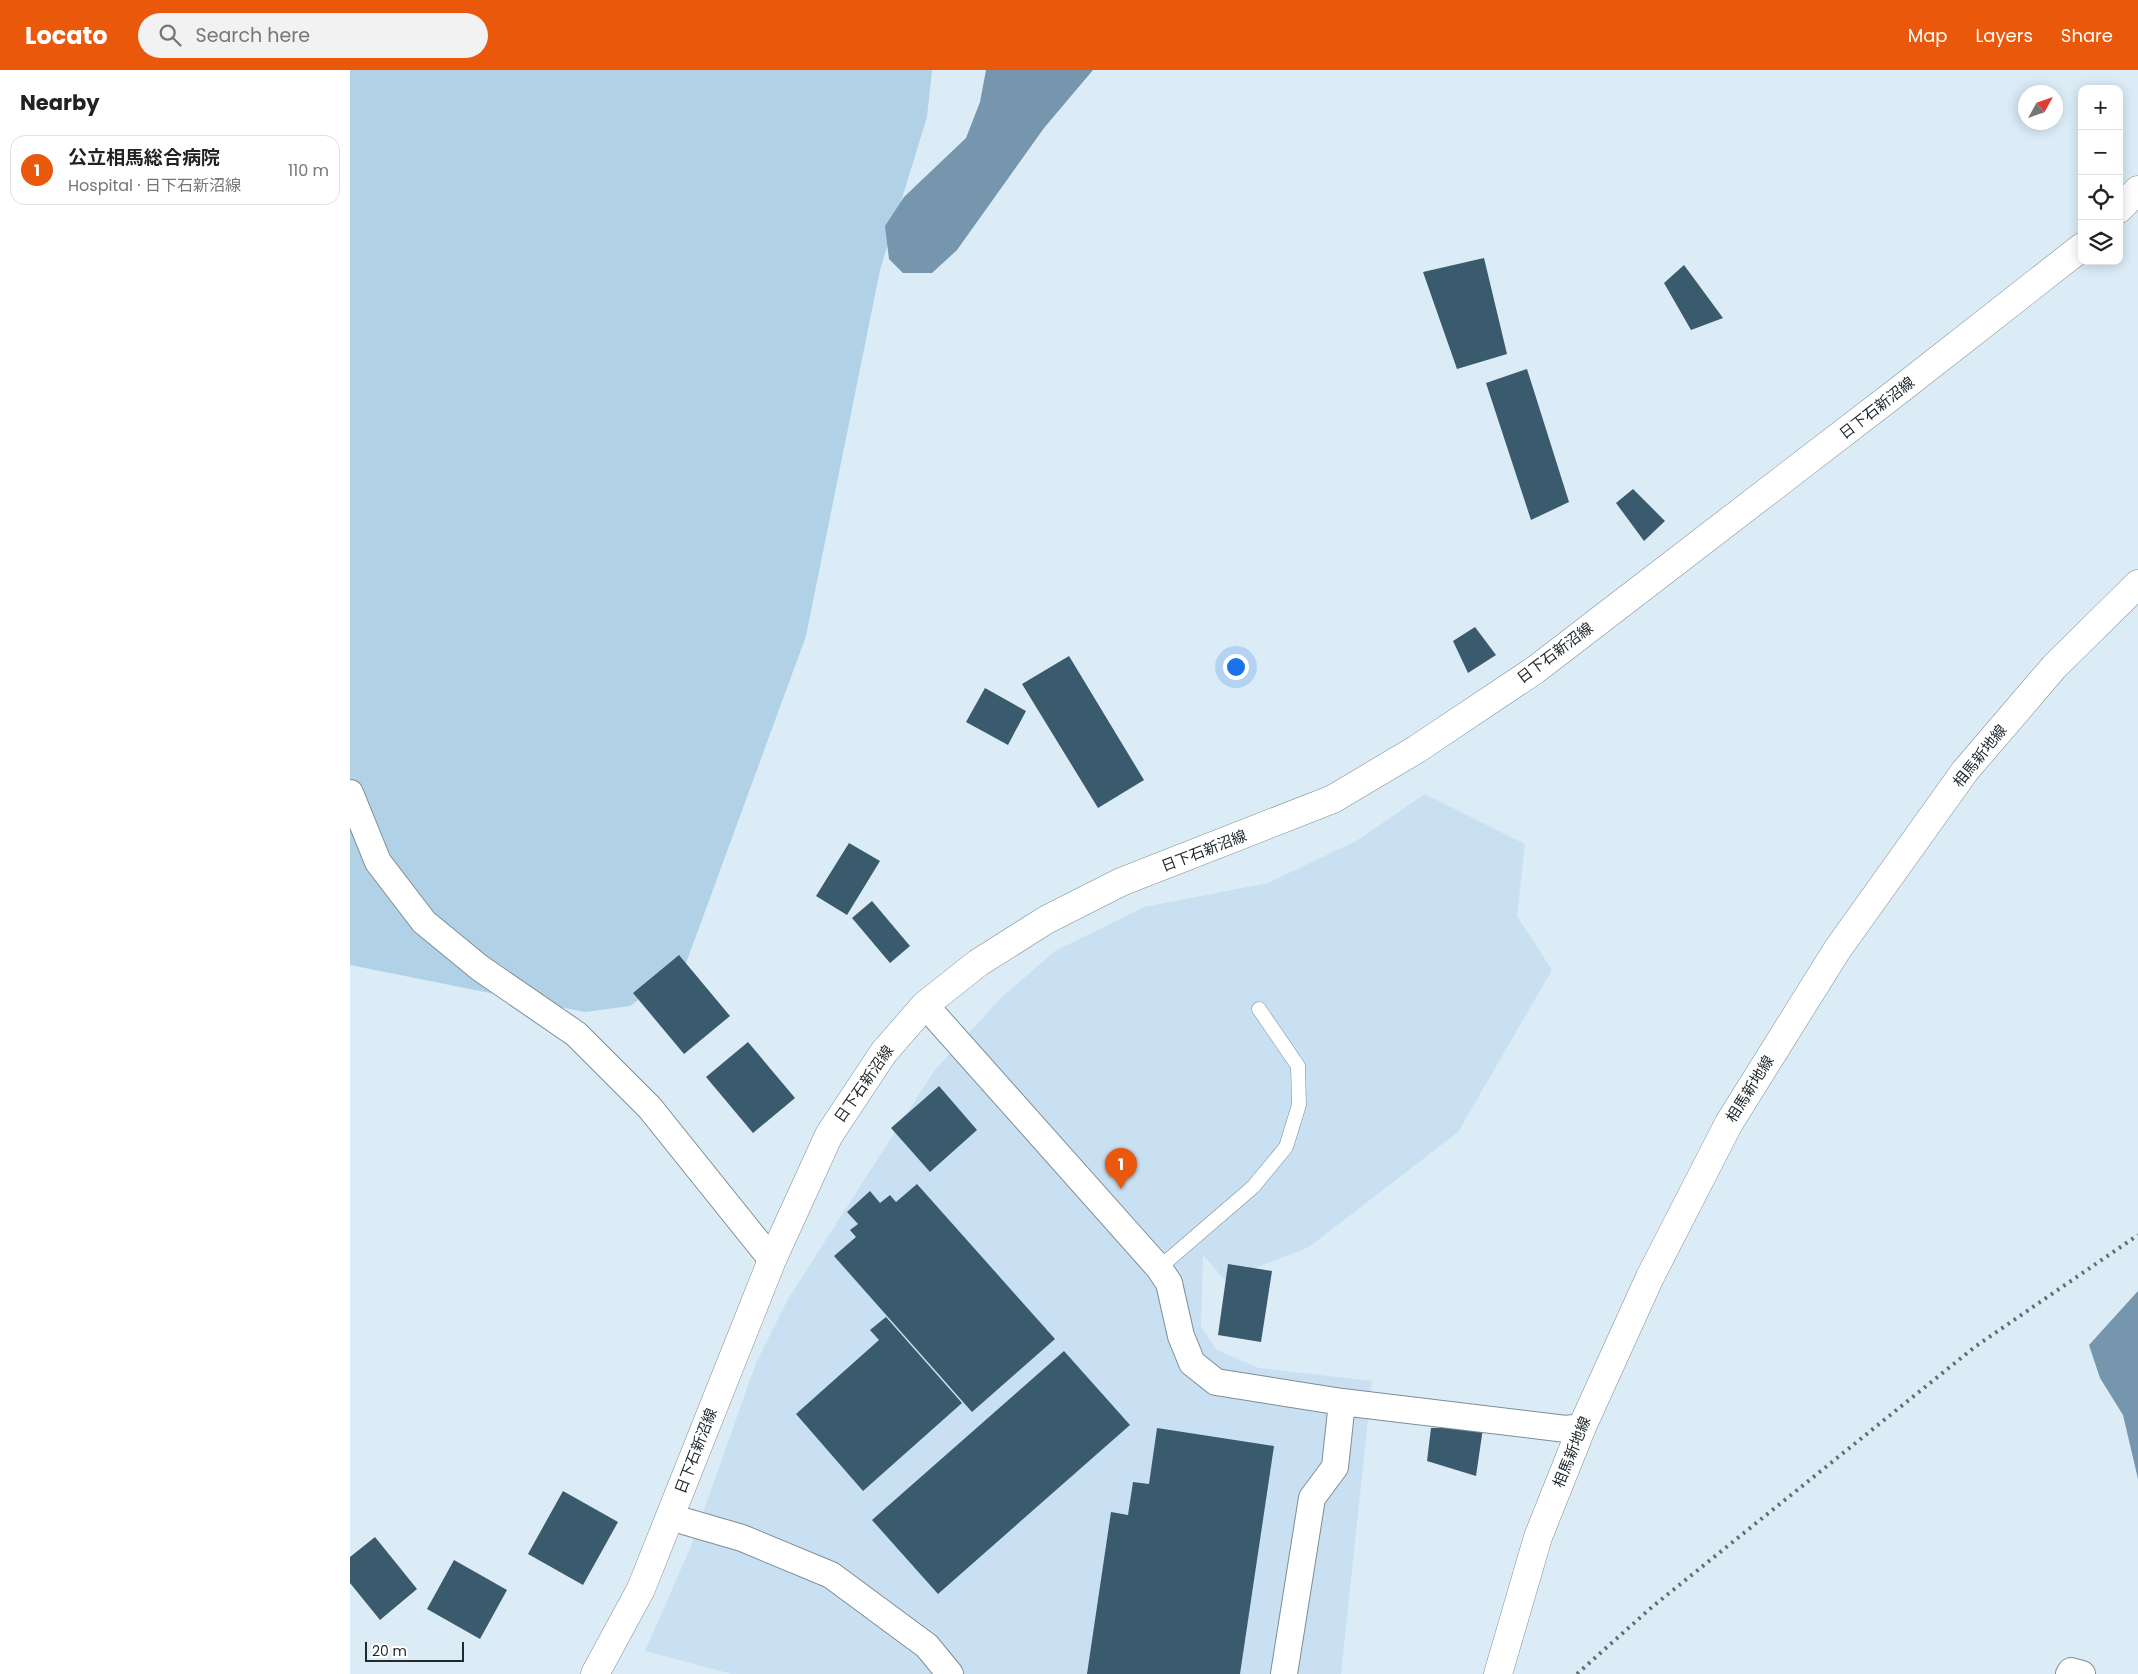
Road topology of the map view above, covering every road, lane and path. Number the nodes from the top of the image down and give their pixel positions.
1 (2138, 190) edge
2 (2123, 205) edge
3 (2078, 250) edge
4 (2138, 584) edge
5 (350, 793) edge
6 (925, 1006) junction
7 (1259, 1009) dead end
8 (772, 1260) junction
9 (1159, 1268) junction
10 (1342, 1402) junction
11 (1582, 1427) junction
12 (670, 1517) junction
13 (595, 1674) edge
14 (950, 1674) edge
15 (1284, 1674) edge
16 (1498, 1674) edge
17 (2069, 1674) edge
18 (2082, 1674) edge

1 - 2 main road
3 - 6 main road, 日下石新沼線
4 - 11 main road, 相馬新地線
5 - 8 street
6 - 8 main road, 日下石新沼線
6 - 9 street
7 - 9 lane
8 - 12 main road, 日下石新沼線
9 - 10 street
10 - 11 street
10 - 15 street
11 - 16 main road, 相馬新地線
12 - 13 main road, 日下石新沼線
12 - 14 street
17 - 18 street

